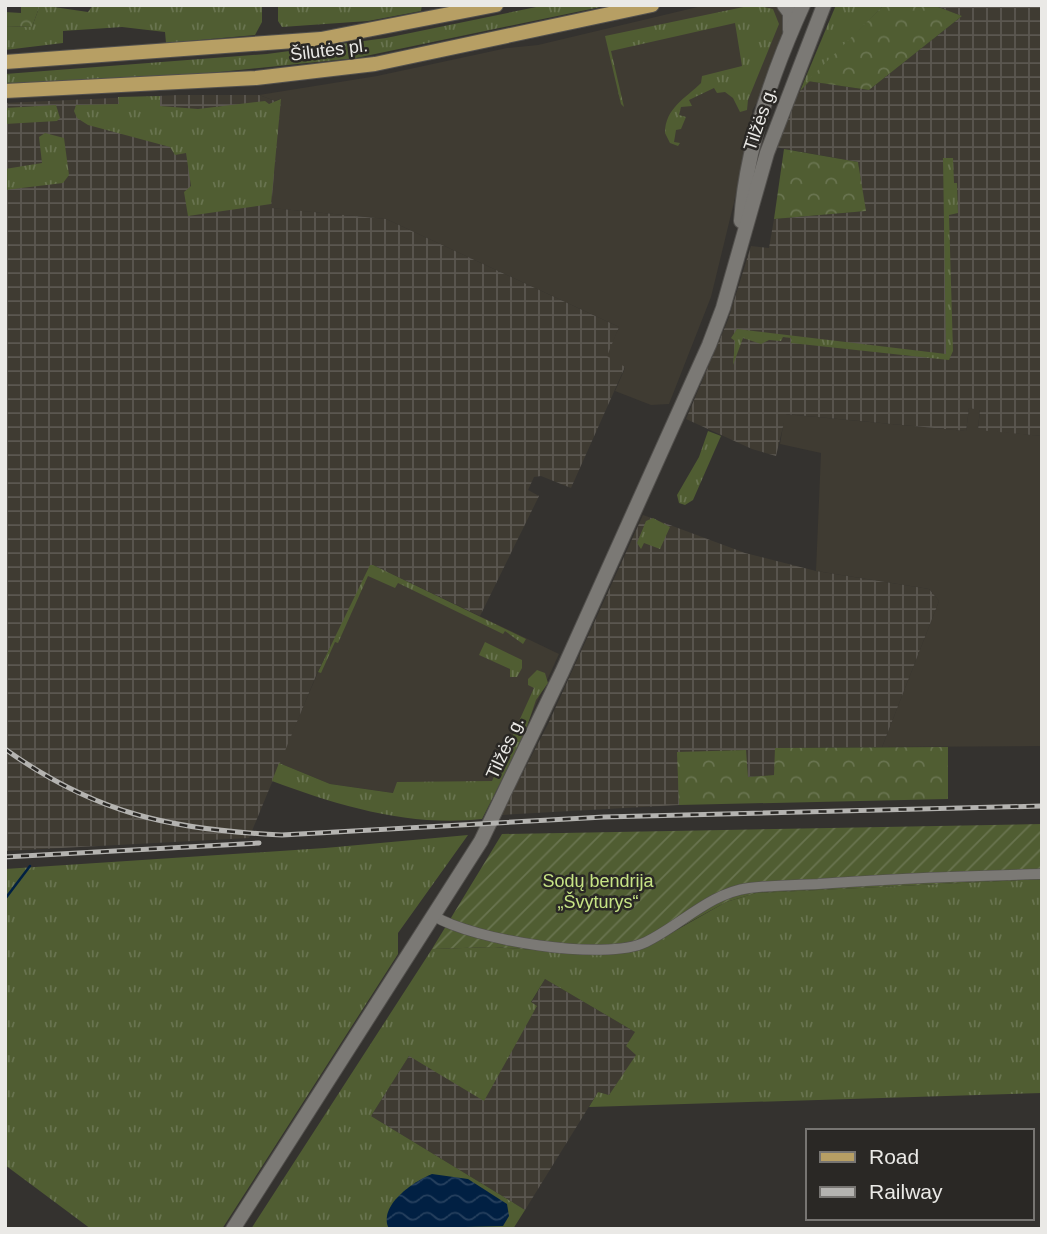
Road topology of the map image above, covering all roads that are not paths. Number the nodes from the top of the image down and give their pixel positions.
1 (496, 5) edge
2 (652, 5) edge
3 (784, 5) edge
4 (803, 5) edge
5 (824, 5) edge
6 (457, 9) edge
7 (790, 33) junction
8 (5, 62) edge
9 (5, 92) edge
10 (739, 247) junction
11 (1042, 874) edge
12 (434, 916) junction
13 (233, 1229) edge

1 - 6 main road, Šilutės pl.
2 - 9 main road, Šilutės pl.
3 - 7 main road
4 - 7 main road, Tilžės g.
5 - 10 main road, Tilžės g.
6 - 8 main road, Šilutės pl.
7 - 10 main road, Tilžės g.
10 - 12 main road, Tilžės g.
11 - 12 street
12 - 13 main road, Tilžės g.

